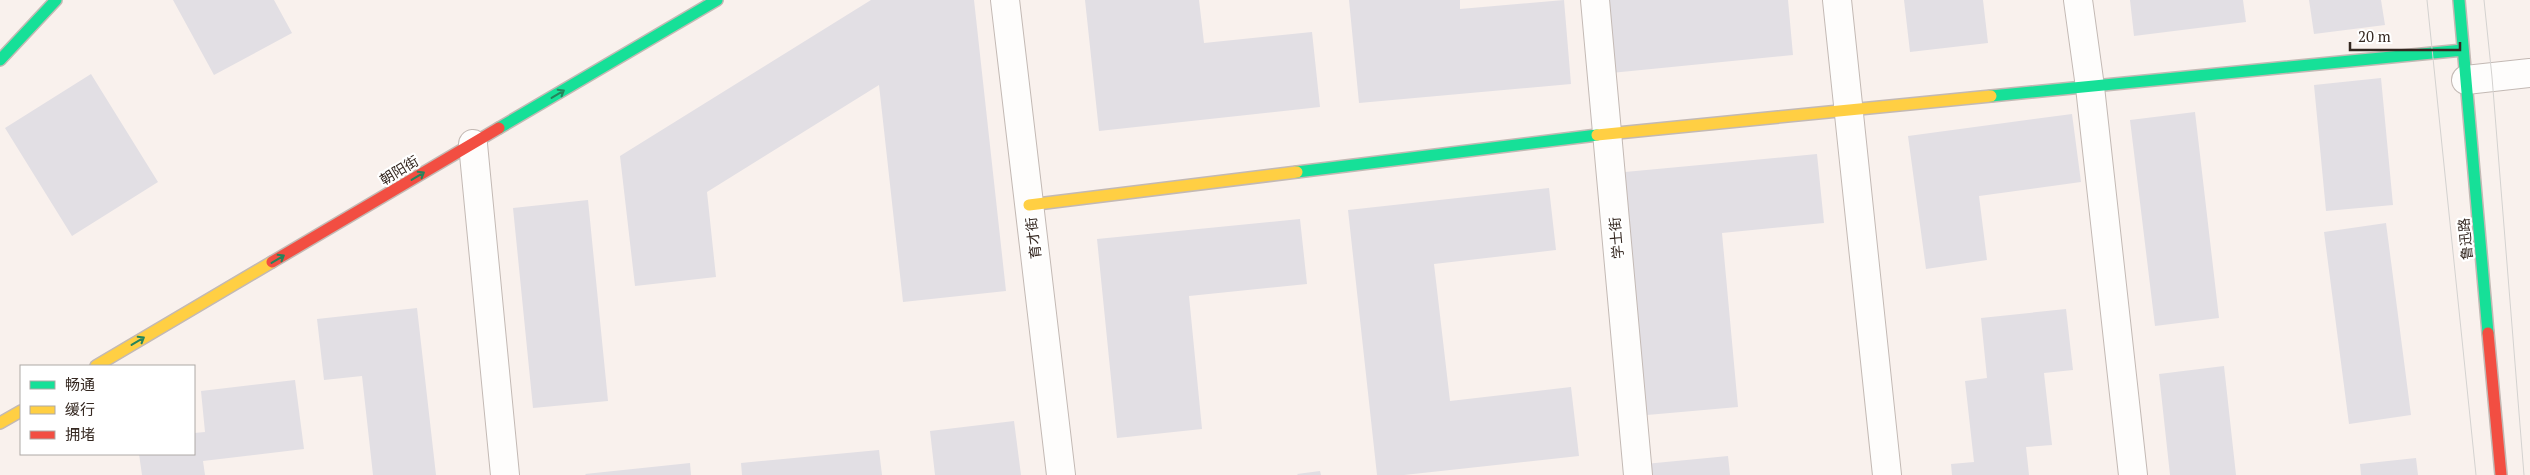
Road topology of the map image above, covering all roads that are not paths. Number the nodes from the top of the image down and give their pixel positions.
1 (56, 0) edge
2 (717, 0) edge
3 (1005, 0) edge
4 (1595, 0) edge
5 (1837, 0) edge
6 (2078, 0) edge
7 (2459, 0) edge
8 (2463, 50) junction
9 (0, 60) edge
10 (2530, 73) edge
11 (2466, 80) junction
12 (2090, 87) junction
13 (1849, 112) junction
14 (1607, 134) junction
15 (473, 144) junction
16 (1029, 205) junction
17 (98, 365) edge
18 (20, 412) edge
19 (0, 423) edge
20 (505, 475) edge
21 (1061, 475) edge
22 (1638, 475) edge
23 (1887, 475) edge
24 (2133, 475) edge
25 (2501, 475) edge

1 - 9 street
15 -> 2 street, 朝阳街
3 - 16 street, 育才街
4 - 14 street, 学士街
5 - 13 street
6 - 12 street
7 - 8 street, 鲁迅路
8 - 11 street, 鲁迅路
8 - 12 street
10 - 11 street
11 - 25 street, 鲁迅路
12 - 13 street
12 - 24 street
13 - 14 street
13 - 23 street
14 - 16 street
14 - 22 street, 学士街
17 -> 15 street, 朝阳街
15 - 20 street
16 - 21 street, 育才街
18 - 19 street

